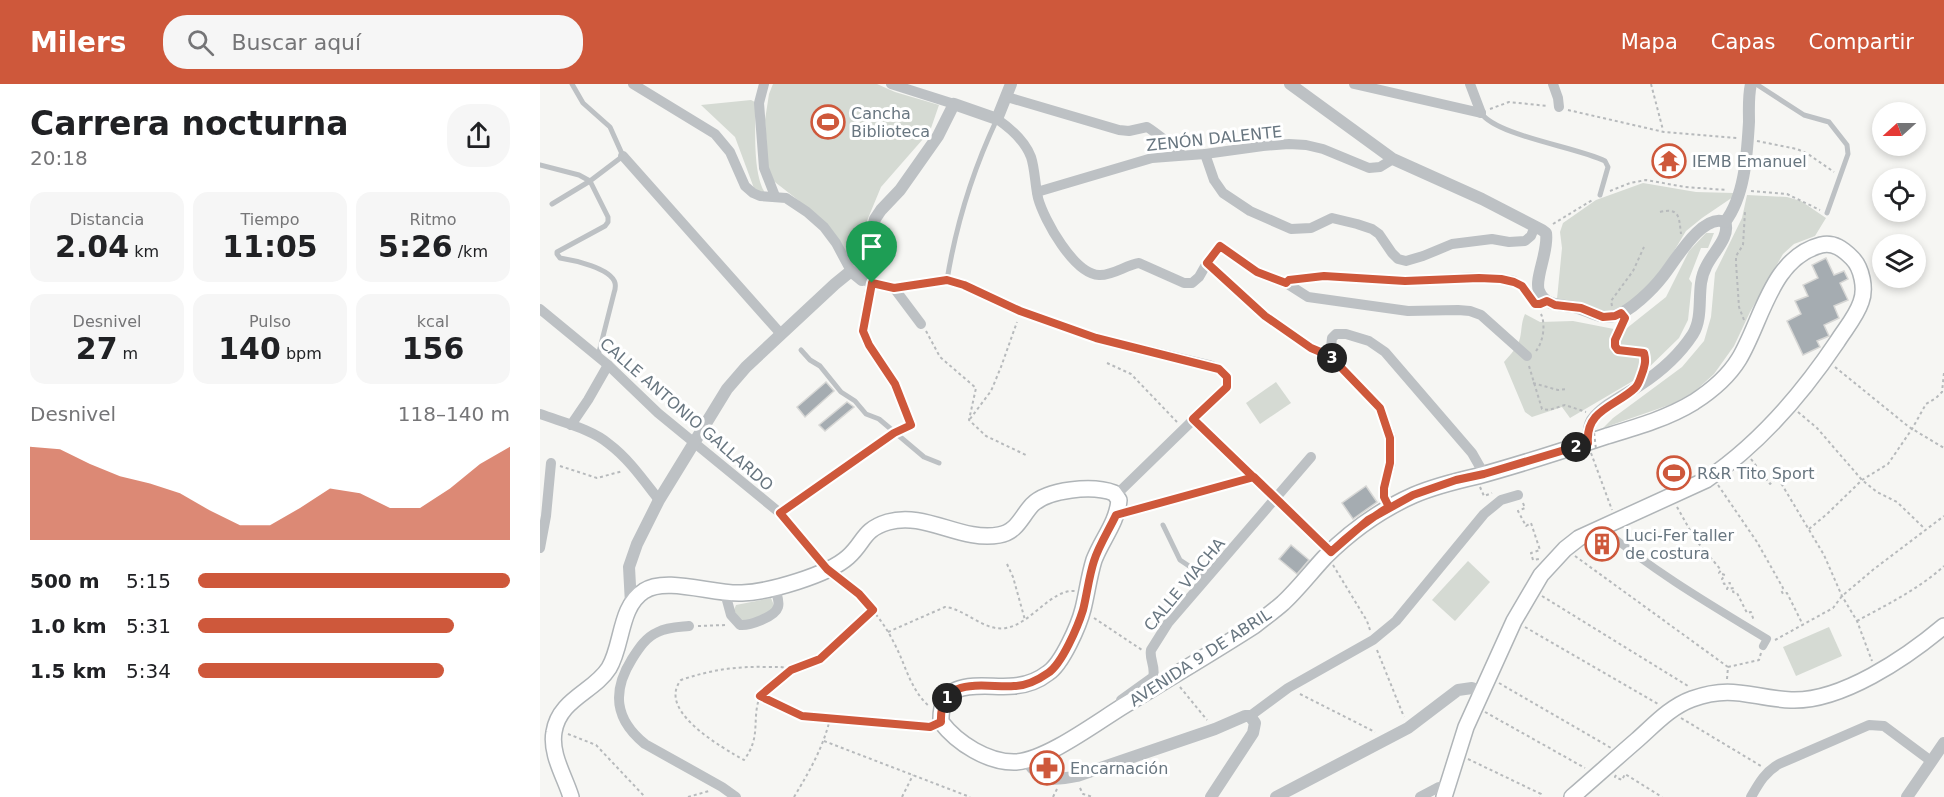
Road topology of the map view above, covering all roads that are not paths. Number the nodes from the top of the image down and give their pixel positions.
1 (572, 84) edge
2 (633, 84) edge
3 (764, 84) edge
4 (891, 84) edge
5 (1011, 84) edge
6 (1290, 84) edge
7 (1354, 84) edge
8 (1470, 84) edge
9 (1553, 84) edge
10 (1751, 84) edge
11 (1756, 84) edge
12 (912, 87) edge
13 (1007, 98) junction
14 (954, 104) junction
15 (1559, 107) road end
16 (1481, 113) junction
17 (997, 119) junction
18 (1182, 154) junction
19 (1205, 154) junction
20 (623, 156) junction
21 (1393, 159) junction
22 (540, 165) edge
23 (590, 181) junction
24 (1037, 192) junction
25 (1600, 195) road end
26 (776, 196) junction
27 (552, 204) dead end
28 (1827, 213) road end
29 (1725, 222) junction
30 (1539, 228) junction
31 (1207, 263) junction
32 (851, 271) junction
33 (947, 280) junction
34 (867, 281) junction
35 (1286, 283) junction
36 (894, 288) junction
37 (1541, 302) junction
38 (540, 309) edge
39 (921, 324) road end
40 (781, 334) junction
41 (801, 350) dead end
42 (598, 356) junction
43 (1330, 356) junction
44 (1527, 356) road end
45 (608, 365) junction
46 (540, 414) edge
47 (571, 425) junction
48 (894, 433) junction
49 (694, 443) junction
50 (1592, 446) junction
51 (1311, 457) dead end
52 (551, 463) road end
53 (939, 463) dead end
54 (1484, 474) junction
55 (1116, 495) junction
56 (1518, 495) road end
57 (659, 500) junction
58 (1389, 507) junction
59 (1163, 525) dead end
60 (1609, 525) junction
61 (540, 548) edge
62 (1207, 578) junction
63 (775, 588) junction
64 (725, 593) junction
65 (631, 604) junction
66 (689, 626) road end
67 (1944, 626) edge
68 (1763, 646) road end
69 (1482, 692) junction
70 (1250, 716) junction
71 (1092, 726) junction
72 (1944, 743) edge
73 (1027, 760) junction
74 (1931, 761) junction
75 (1446, 792) edge
76 (571, 797) edge
77 (736, 797) edge
78 (1211, 797) edge
79 (1276, 797) edge
80 (1420, 797) edge
81 (1572, 797) edge
82 (1752, 797) edge
83 (1907, 797) edge

1 - 20 lane
2 - 26 street
3 - 26 street
4 - 12 street
5 - 13 street
6 - 21 street
7 - 16 street
8 - 16 street
9 - 15 street
10 - 29 street
11 - 28 lane
12 - 14 street
13 - 17 street
13 - 18 street
14 - 17 street
14 - 34 street
16 - 25 lane
17 - 24 street
17 - 33 lane
18 - 19 street, ZENÓN DALENTE
18 - 24 street, ZENÓN DALENTE
19 - 21 street, ZENÓN DALENTE
19 - 30 street
20 - 23 lane
20 - 40 street
21 - 30 street
22 - 23 lane
23 - 27 lane
23 - 42 lane
24 - 31 street
26 - 32 street
29 - 37 street
29 - 50 street
30 - 37 street
31 - 35 street
31 - 43 street
32 - 34 street
32 - 40 street
33 - 36 street
33 - 55 street
34 - 36 street
34 - 48 street
35 - 37 street
35 - 44 street
36 - 39 street
38 - 42 street, CALLE ANTONIO GALLARDO
40 - 49 street
41 - 48 lane
42 - 45 street, CALLE ANTONIO GALLARDO
43 - 54 street
43 - 58 street
45 - 47 street
45 - 49 street, CALLE ANTONIO GALLARDO
46 - 47 street
47 - 57 street
48 - 49 street, CALLE ANTONIO GALLARDO
48 - 53 lane
49 - 57 street
50 - 54 main road, AVENIDA 9 DE ABRIL
50 - 60 main road, AVENIDA 9 DE ABRIL
51 - 62 street, CALLE VIACHA
52 - 61 street
54 - 58 main road, AVENIDA 9 DE ABRIL
55 - 63 main road
55 - 73 main road, AVENIDA 9 DE ABRIL
56 - 70 street
57 - 65 street
58 - 71 main road, AVENIDA 9 DE ABRIL
59 - 62 lane
60 - 68 street
60 - 69 main road, AVENIDA 9 DE ABRIL
62 - 71 street, CALLE VIACHA
63 - 64 main road
63 - 64 street
64 - 65 main road
65 - 76 main road
66 - 77 street
67 - 81 main road
69 - 75 main road, AVENIDA 9 DE ABRIL
69 - 79 street
70 - 73 street
70 - 78 street
71 - 73 main road, AVENIDA 9 DE ABRIL
72 - 74 street
74 - 82 street
74 - 83 street
75 - 80 street

